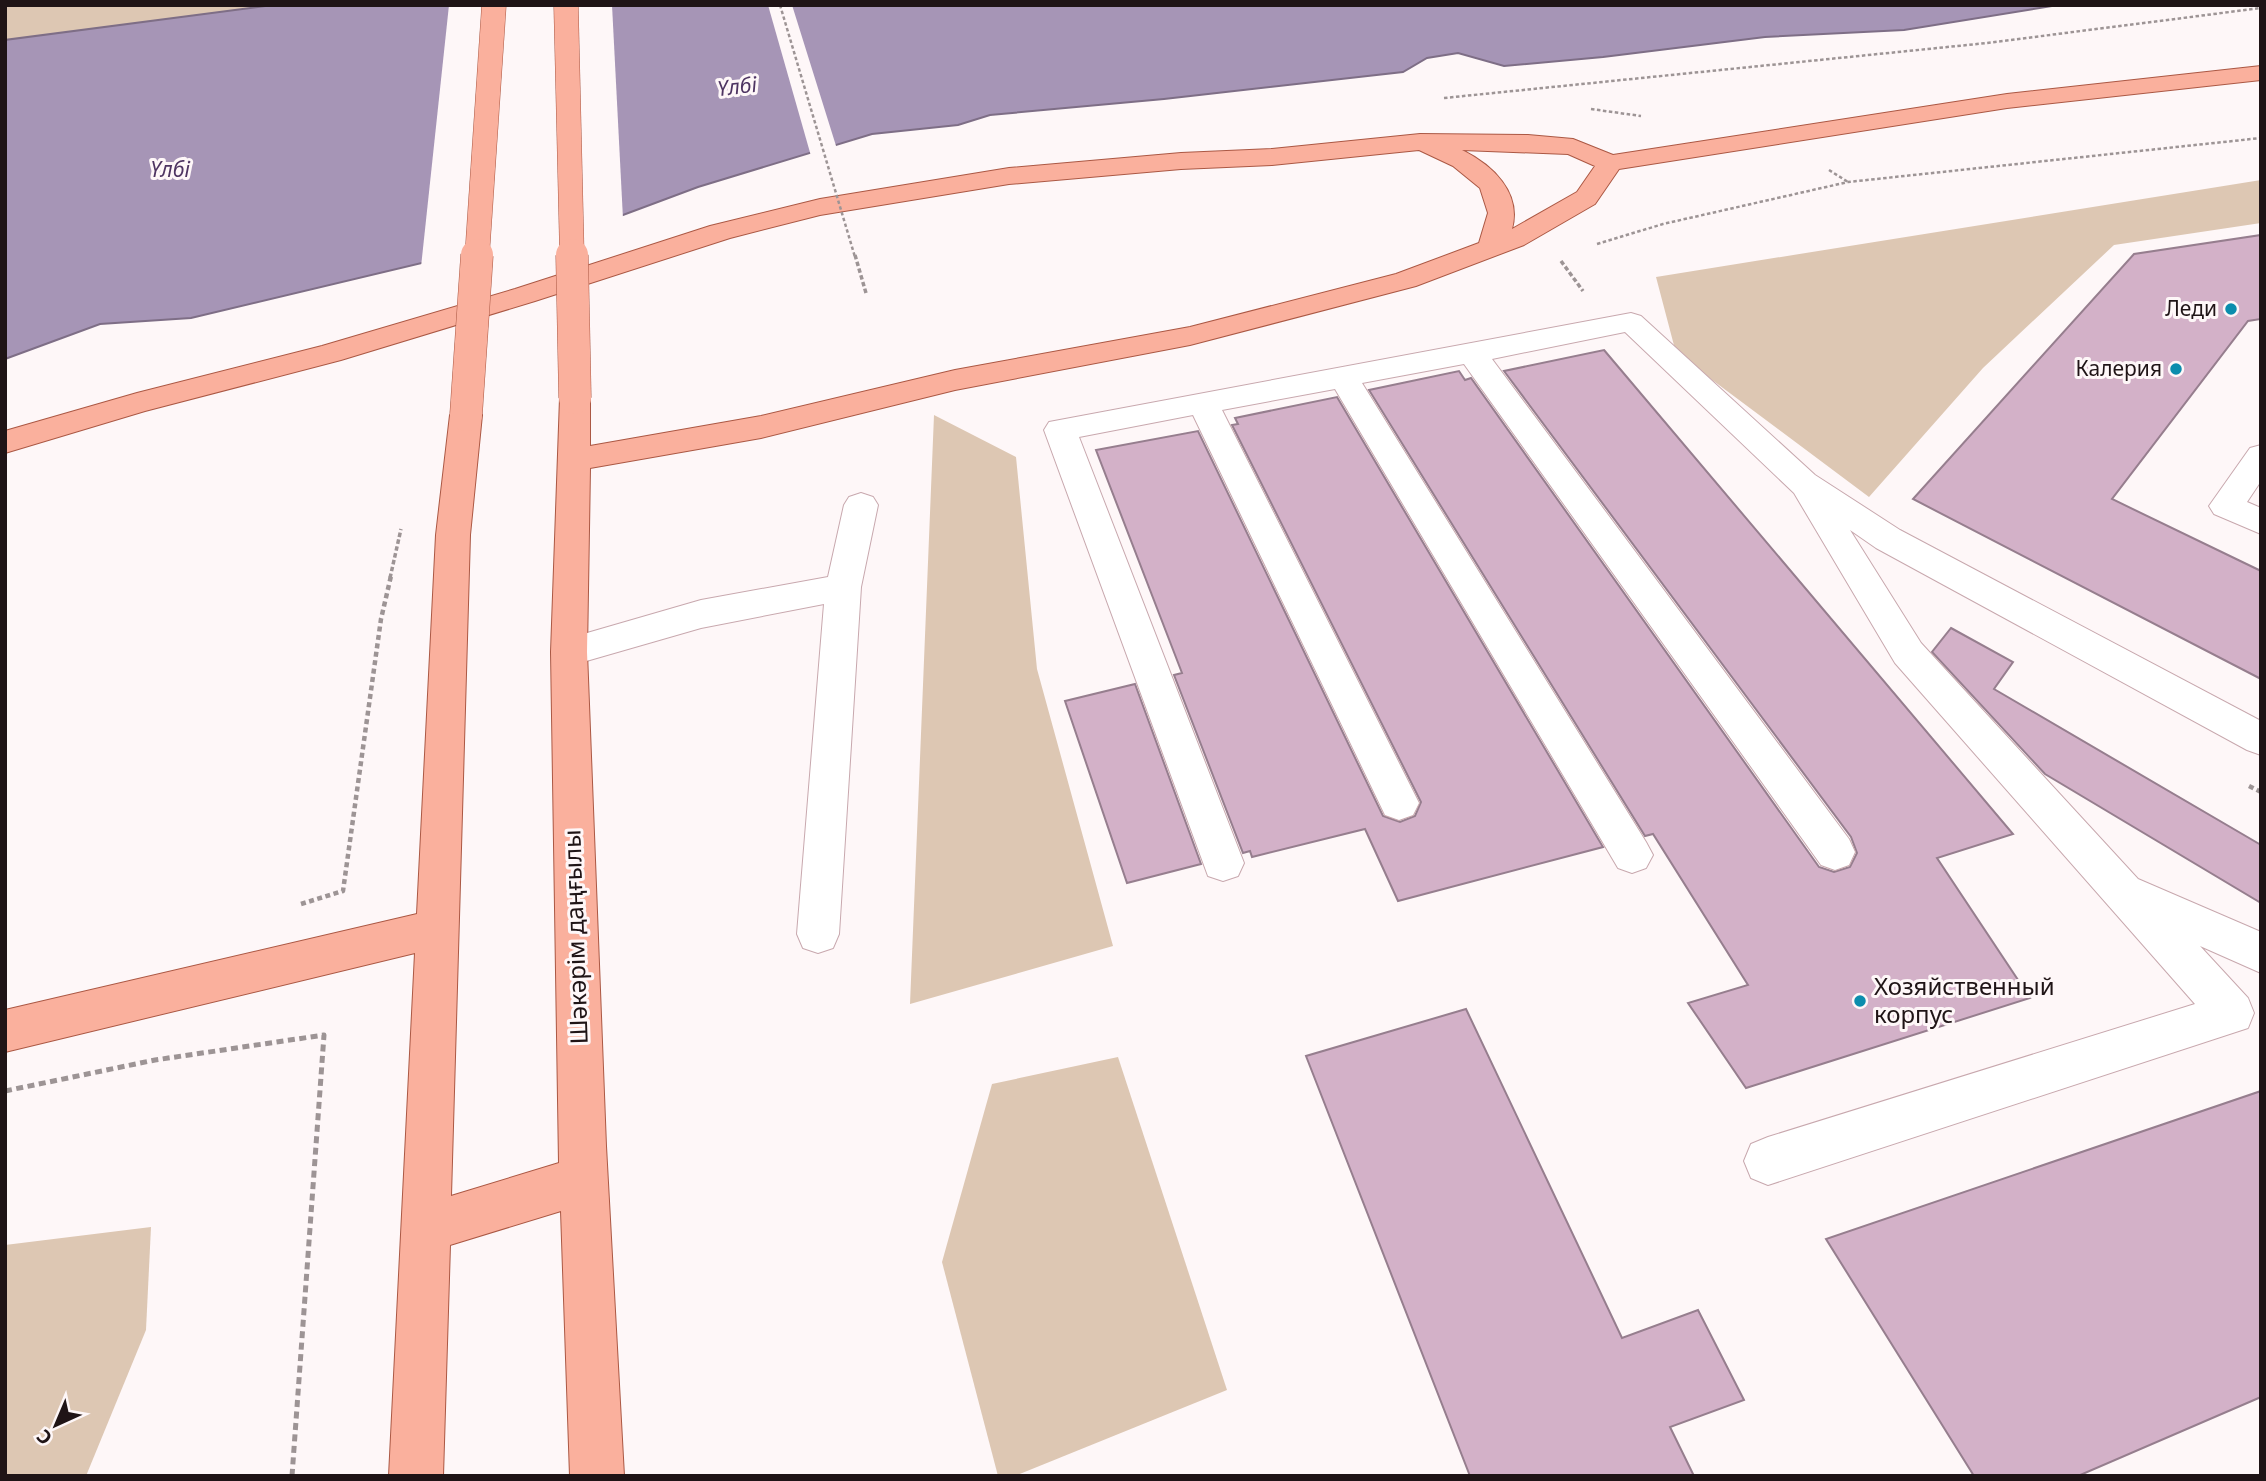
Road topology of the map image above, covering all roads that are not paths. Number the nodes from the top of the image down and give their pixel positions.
1 (494, 5) edge
2 (566, 5) edge
3 (2261, 73) edge
4 (1420, 142) junction
5 (1610, 163) junction
6 (1490, 249) junction
7 (1472, 353) junction
8 (1342, 377) junction
9 (1203, 403) junction
10 (5, 442) edge
11 (2261, 456) edge
12 (574, 460) junction
13 (1803, 483) junction
14 (861, 505) dead end
15 (2261, 522) edge
16 (843, 587) junction
17 (569, 652) junction
18 (2261, 739) edge
19 (1399, 803) dead end
20 (1835, 852) dead end
21 (1632, 855) dead end
22 (1223, 863) dead end
23 (2122, 890) junction
24 (436, 929) junction
25 (818, 934) dead end
26 (2261, 953) edge
27 (5, 1031) edge
28 (1768, 1161) dead end
29 (583, 1180) junction
30 (425, 1228) junction
31 (416, 1476) edge
32 (597, 1476) edge

1 - 24 main road, bridge
2 - 12 main road, Шәкәрім даңғылы, bridge
3 - 5 main road
4 - 5 main road
4 - 6 main road
4 - 10 main road
5 - 6 main road
6 - 12 main road
7 - 8 street
7 - 13 street
7 - 20 street
8 - 9 street
8 - 21 street
9 - 19 street
9 - 22 street
11 - 15 street
12 - 17 main road, Шәкәрім даңғылы
13 - 18 street
13 - 23 street
14 - 16 street
16 - 17 street
16 - 25 street
17 - 29 main road, Шәкәрім даңғылы
23 - 26 street
23 - 28 street
24 - 27 main road
24 - 30 main road
29 - 30 main road
29 - 32 main road, Шәкәрім даңғылы
30 - 31 main road

